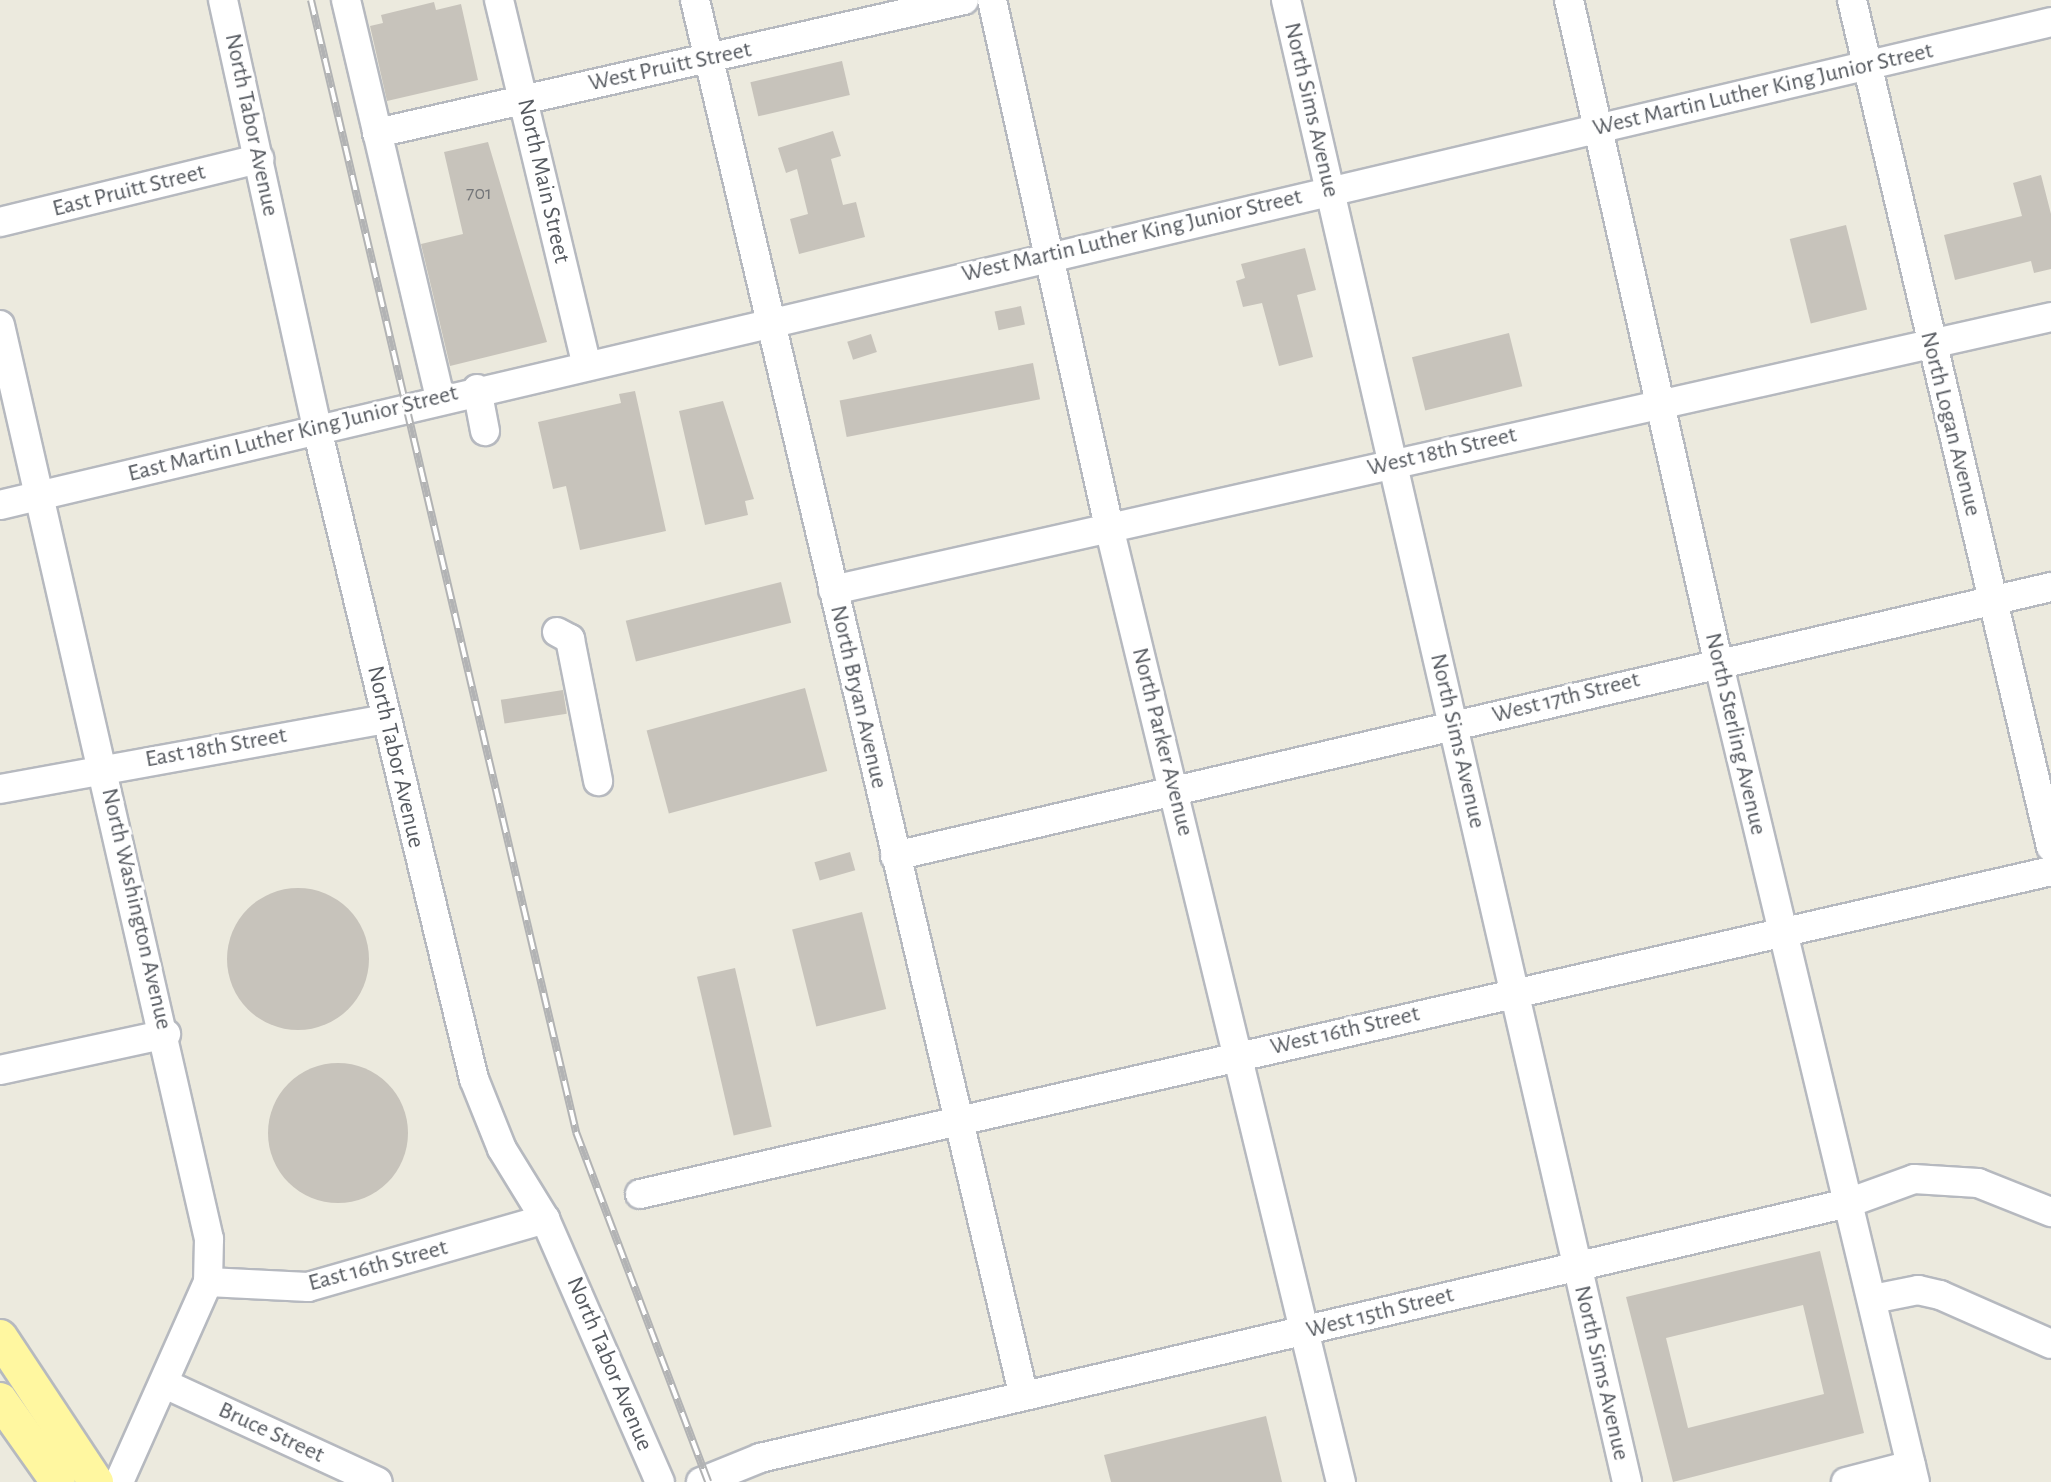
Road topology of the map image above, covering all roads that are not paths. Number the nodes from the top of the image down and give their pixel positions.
1 (223, 0) edge
2 (346, 0) edge
3 (499, 0) edge
4 (519, 0) edge
5 (695, 0) edge
6 (964, 0) edge
7 (992, 0) edge
8 (1286, 0) edge
9 (1569, 0) edge
10 (1852, 0) edge
11 (2051, 22) edge
12 (708, 59) junction
13 (1867, 65) junction
14 (532, 97) junction
15 (1599, 129) junction
16 (377, 133) junction
17 (259, 159) junction
18 (1330, 190) junction
19 (0, 222) edge
20 (1054, 254) junction
21 (2051, 317) edge
22 (771, 321) junction
23 (0, 325) edge
24 (1930, 345) junction
25 (593, 360) junction
26 (477, 389) junction
27 (440, 398) junction
28 (1659, 404) junction
29 (317, 429) junction
30 (485, 431) dead end
31 (1393, 463) junction
32 (40, 496) junction
33 (0, 505) edge
34 (1109, 527) junction
35 (2051, 587) edge
36 (833, 590) junction
37 (1993, 599) junction
38 (557, 632) dead end
39 (1718, 661) junction
40 (386, 719) junction
41 (1453, 725) junction
42 (102, 767) junction
43 (598, 781) dead end
44 (0, 789) edge
45 (1174, 791) junction
46 (2051, 847) edge
47 (895, 856) junction
48 (2051, 871) edge
49 (1783, 935) junction
50 (1514, 993) junction
51 (166, 1034) junction
52 (1237, 1056) junction
53 (0, 1070) edge
54 (959, 1121) junction
55 (640, 1194) dead end
56 (1848, 1203) junction
57 (2051, 1212) edge
58 (545, 1219) junction
59 (1576, 1265) junction
60 (208, 1282) junction
61 (1873, 1299) junction
62 (1304, 1331) junction
63 (0, 1337) edge
64 (2051, 1344) edge
65 (0, 1370) edge
66 (165, 1384) junction
67 (1023, 1393) junction
68 (0, 1400) edge
69 (1913, 1474) edge
70 (704, 1480) edge
71 (58, 1482) edge
72 (78, 1482) edge
73 (96, 1482) edge
74 (119, 1482) edge
75 (378, 1482) edge
76 (660, 1482) edge
77 (1341, 1482) edge
78 (1627, 1482) edge
79 (1846, 1482) edge

1 - 17 street, North Tabor Avenue
2 - 16 street
3 - 14 street, North Main Street
4 - 14 street, North Main Street
5 - 12 street, North Bryan Avenue
6 - 12 street, West Pruitt Street
7 - 20 street, North Parker Avenue
8 - 18 street, North Sims Avenue
9 - 15 street, North Sterling Avenue
10 - 13 street, North Logan Avenue
11 - 13 street, West Martin Luther King Junior Street
12 - 14 street, West Pruitt Street
12 - 22 street, North Bryan Avenue
13 - 15 street, West Martin Luther King Junior Street
13 - 24 street, North Logan Avenue
14 - 16 street, West Pruitt Street
14 - 25 street, North Main Street
15 - 18 street, West Martin Luther King Junior Street
15 - 28 street, North Sterling Avenue
16 - 27 street
17 - 19 street, East Pruitt Street
17 - 29 street, North Tabor Avenue
18 - 20 street, West Martin Luther King Junior Street
18 - 31 street, North Sims Avenue
20 - 22 street, West Martin Luther King Junior Street
20 - 34 street, North Parker Avenue
21 - 24 street, West 18th Street
22 - 25 street, West Martin Luther King Junior Street
22 - 36 street, North Bryan Avenue
23 - 32 street, North Washington Avenue
24 - 28 street, West 18th Street
24 - 37 street, North Logan Avenue
25 - 26 street, East Martin Luther King Junior Street
26 - 27 street, East Martin Luther King Junior Street
26 - 30 street
27 - 29 street, East Martin Luther King Junior Street
28 - 31 street, West 18th Street
28 - 39 street, North Sterling Avenue
29 - 32 street, East Martin Luther King Junior Street
29 - 40 street, North Tabor Avenue
31 - 34 street, West 18th Street
31 - 41 street, North Sims Avenue
32 - 33 street, East Martin Luther King Junior Street
32 - 42 street, North Washington Avenue
34 - 36 street, West 18th Street
34 - 45 street, North Parker Avenue
35 - 37 street, West 17th Street
36 - 47 street, North Bryan Avenue
37 - 39 street, West 17th Street
37 - 46 street, North Logan Avenue
38 - 43 street
39 - 41 street, West 17th Street
39 - 49 street, North Sterling Avenue
40 - 42 street, East 18th Street
40 - 58 street, North Tabor Avenue
41 - 45 street, West 17th Street
41 - 50 street, North Sims Avenue
42 - 44 street, East 18th Street
42 - 51 street, North Washington Avenue
45 - 47 street, West 17th Street
45 - 52 street, North Parker Avenue
47 - 54 street, North Bryan Avenue
48 - 49 street, West 16th Street
49 - 50 street, West 16th Street
49 - 56 street, North Sterling Avenue
50 - 52 street, West 16th Street
50 - 59 street, North Sims Avenue
51 - 53 street
51 - 60 street, North Washington Avenue
52 - 54 street, West 16th Street
52 - 62 street, North Parker Avenue
54 - 55 street, West 16th Street
54 - 67 street, North Bryan Avenue
56 - 57 street, West 15th Street
56 - 59 street, West 15th Street
56 - 61 street, North Sterling Avenue
58 - 60 street, East 16th Street
58 - 76 street, North Tabor Avenue
59 - 62 street, West 15th Street
59 - 78 street, North Sims Avenue
60 - 66 street, North Washington Avenue
61 - 64 street
61 - 69 street, North Sterling Avenue
62 - 67 street, West 15th Street
62 - 77 street, North Parker Avenue
63 - 73 main road
65 - 72 main road
66 - 74 street, North Washington Avenue
66 - 75 street, Bruce Street
67 - 70 street, West 15th Street
68 - 71 main road
69 - 79 street

